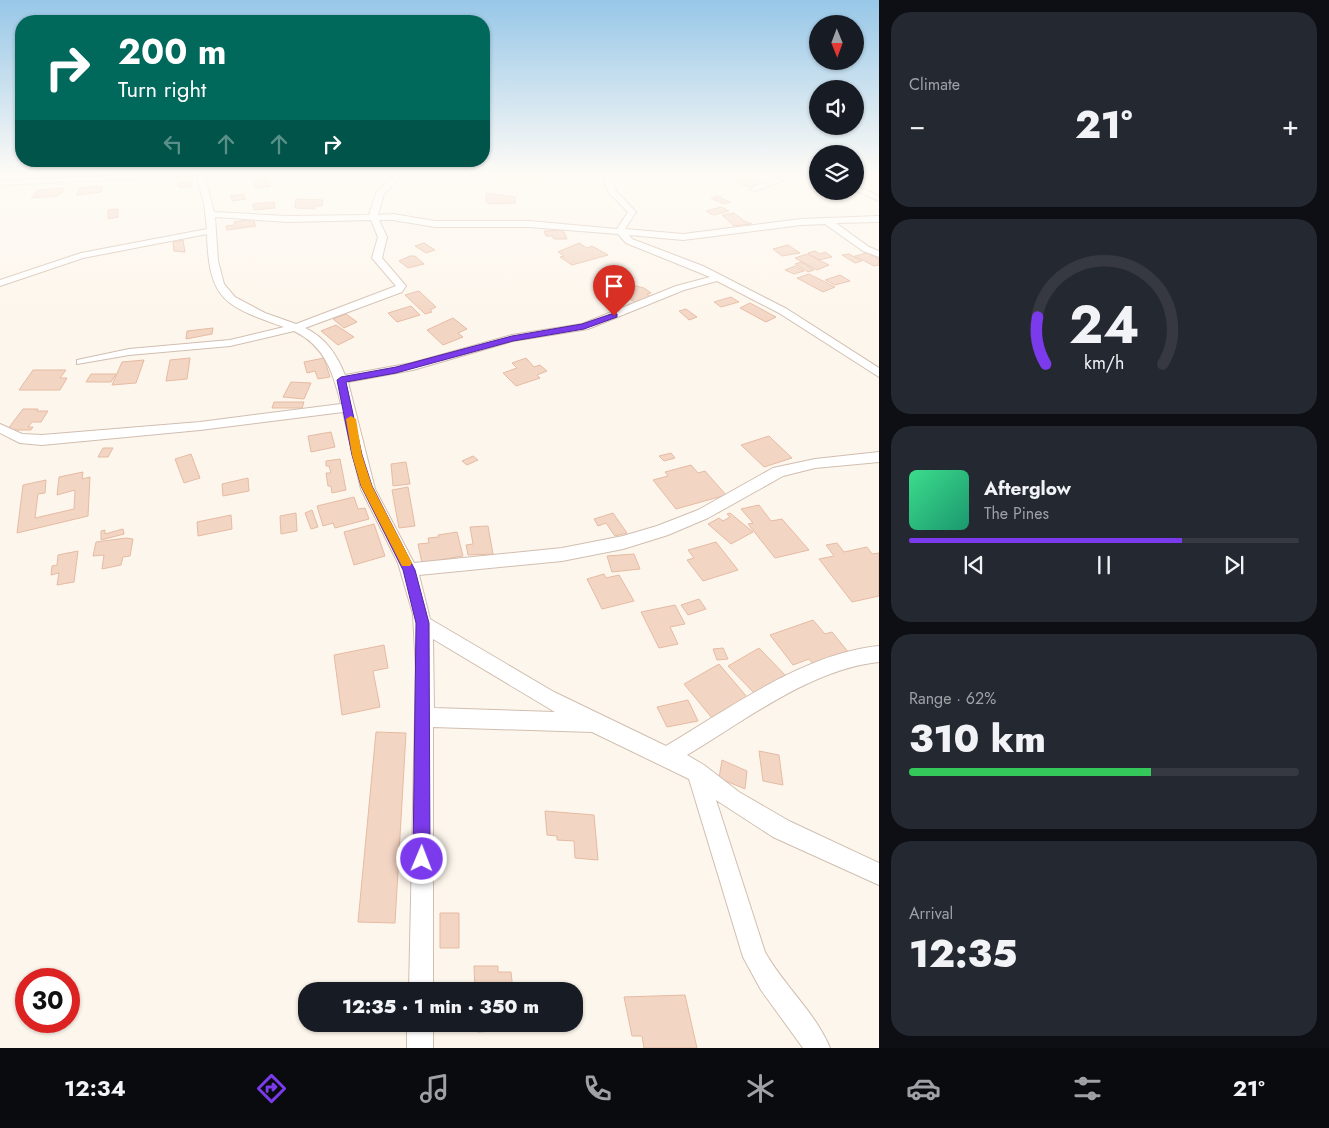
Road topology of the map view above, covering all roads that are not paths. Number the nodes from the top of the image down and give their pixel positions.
1 (211, 223) edge
2 (377, 223) edge
3 (427, 223) edge
4 (625, 223) edge
5 (795, 223) edge
6 (830, 223) edge
7 (211, 231) junction
8 (620, 231) junction
9 (879, 254) edge
10 (717, 278) junction
11 (0, 283) edge
12 (298, 327) junction
13 (81, 362) dead end
14 (879, 373) edge
15 (341, 380) junction
16 (348, 407) junction
17 (0, 428) edge
18 (879, 457) edge
19 (409, 570) junction
20 (423, 623) junction
21 (879, 654) edge
22 (424, 717) junction
23 (593, 723) junction
24 (669, 755) junction
25 (697, 772) junction
26 (879, 874) edge
27 (420, 982) edge
28 (420, 1032) edge
29 (420, 1048) edge
30 (817, 1048) edge

1 - 7 street
2 - 12 street
3 - 8 street
4 - 8 street
5 - 8 street
6 - 9 street
7 - 11 street
7 - 12 street
8 - 10 street
10 - 14 street
10 - 15 street
12 - 13 street
12 - 15 street
15 - 16 street
16 - 17 street
16 - 19 street
18 - 19 street
19 - 20 street
20 - 22 street
20 - 23 street
21 - 24 street
22 - 23 street
22 - 27 street
23 - 24 street
24 - 25 street
25 - 26 street
25 - 30 street
28 - 29 street

